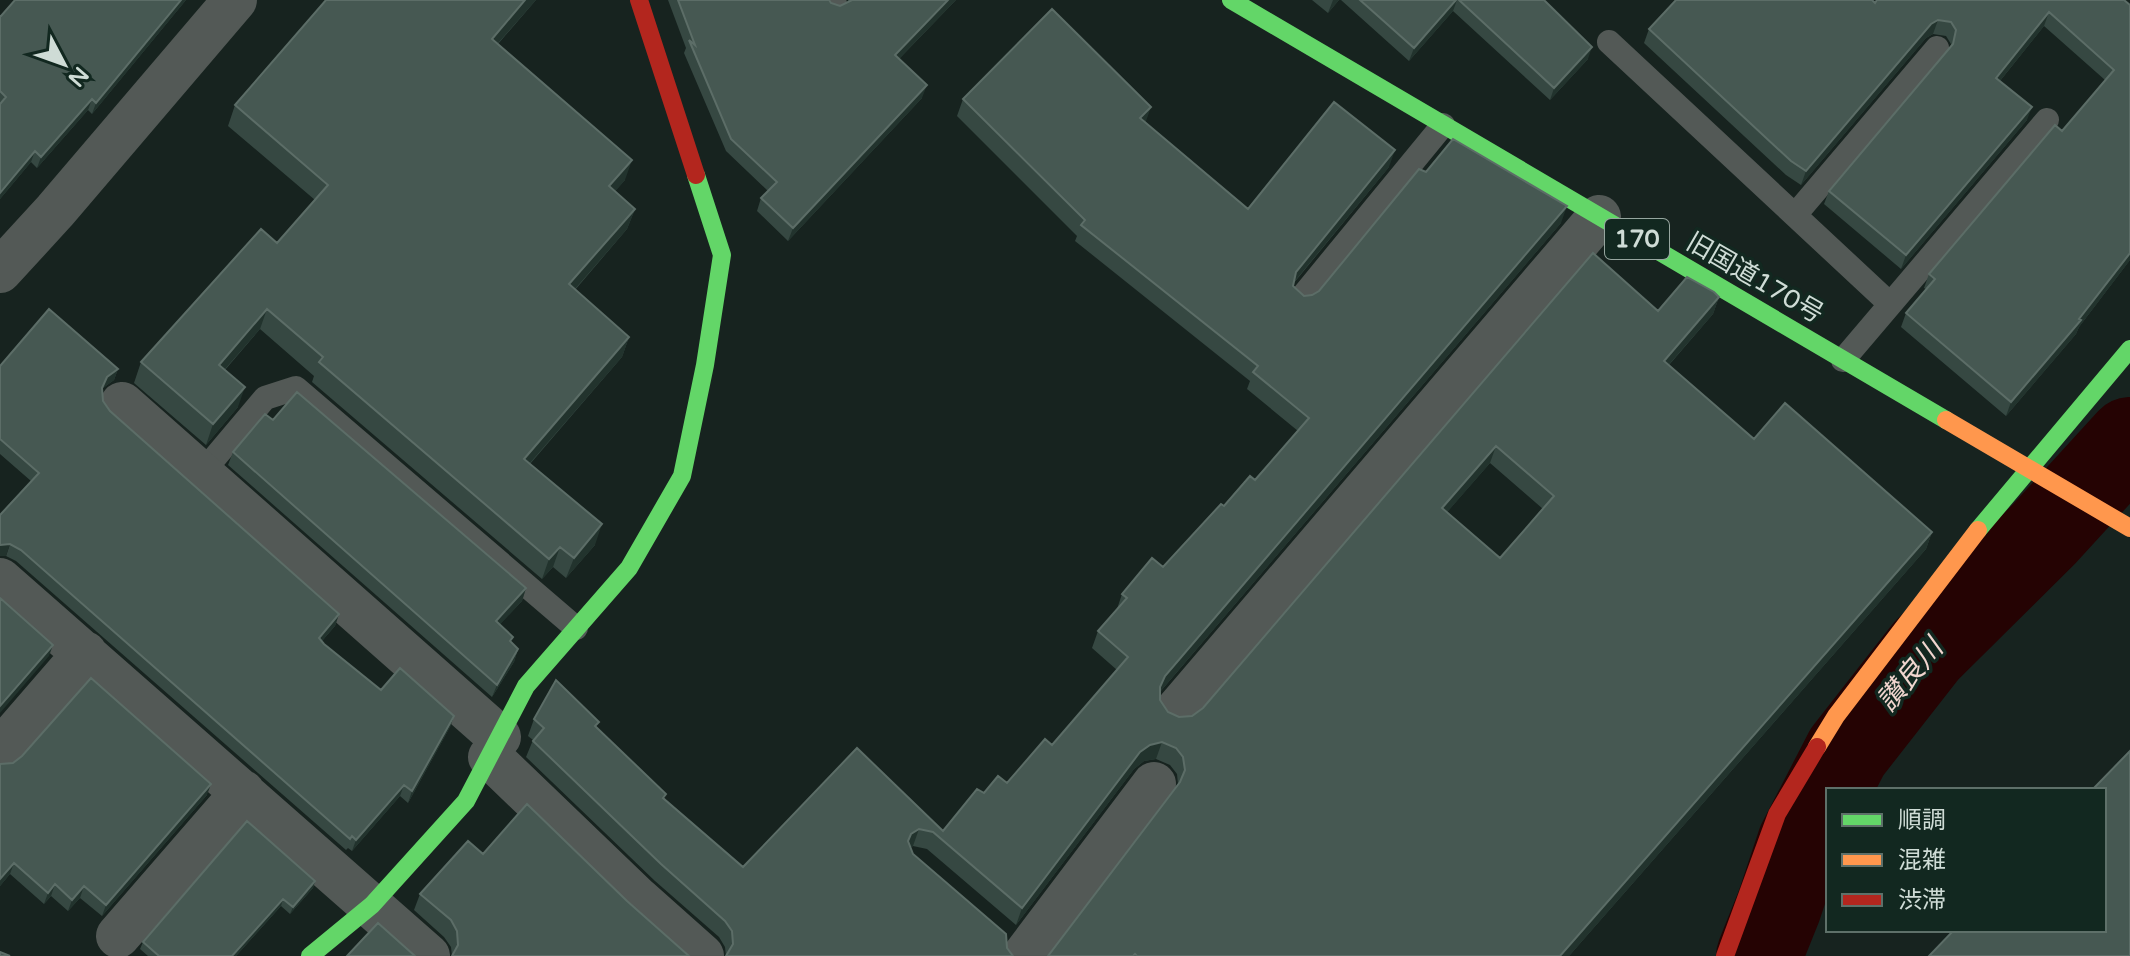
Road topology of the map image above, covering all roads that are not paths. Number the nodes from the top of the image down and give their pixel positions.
1 (235, 0) edge
2 (639, 0) edge
3 (1231, 0) edge
4 (1609, 42) dead end
5 (1937, 48) dead end
6 (2047, 120) dead end
7 (1443, 125) junction
8 (1795, 215) junction
9 (1599, 217) junction
10 (0, 271) edge
11 (1301, 298) edge
12 (1890, 304) junction
13 (2130, 349) edge
14 (1843, 360) junction
15 (122, 404) dead end
16 (2037, 473) junction
17 (201, 474) junction
18 (2124, 524) edge
19 (0, 580) edge
20 (576, 628) junction
21 (85, 653) junction
22 (1178, 709) dead end
23 (494, 747) junction
24 (0, 751) edge
25 (1154, 784) dead end
26 (243, 792) junction
27 (372, 905) junction
28 (118, 936) dead end
29 (1021, 951) edge
30 (310, 956) edge
31 (428, 956) edge
32 (702, 956) edge
33 (1725, 956) edge

1 - 10 street
2 - 20 main road
3 - 7 main road, 旧国道170号 / 170
4 - 8 lane
5 - 8 lane
6 - 12 lane
7 - 9 main road, 旧国道170号 / 170
7 - 11 lane
8 - 12 lane
9 - 14 main road, 旧国道170号 / 170
9 - 22 street
12 - 14 lane
13 - 16 main road
14 - 16 main road, 旧国道170号 / 170
15 - 17 street
16 - 18 main road, 旧国道170号 / 170
16 - 33 main road
17 - 20 lane
17 - 23 street
19 - 21 street
20 - 23 main road
21 - 24 street
21 - 26 street
23 - 27 main road
23 - 32 street
25 - 29 street
26 - 27 street
26 - 28 street
27 - 30 main road
27 - 31 street

